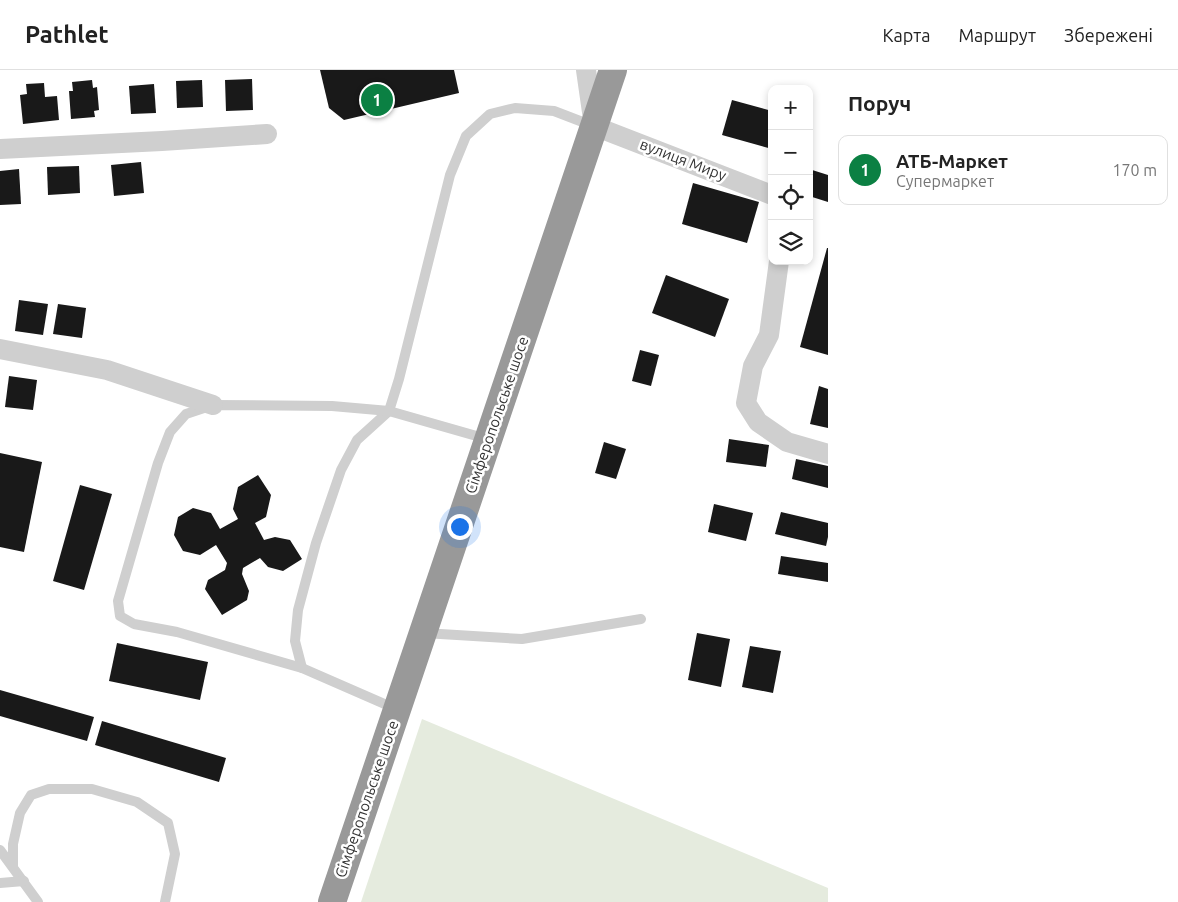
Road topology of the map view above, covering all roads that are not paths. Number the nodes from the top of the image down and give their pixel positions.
1 (586, 70) edge
2 (613, 70) edge
3 (594, 126) junction
4 (267, 134) dead end
5 (0, 149) edge
6 (768, 193) edge
7 (778, 265) edge
8 (0, 349) edge
9 (213, 405) junction
10 (389, 411) junction
11 (488, 439) junction
12 (828, 454) edge
13 (641, 619) dead end
14 (423, 632) junction
15 (302, 668) junction
16 (397, 709) junction
17 (0, 850) edge
18 (13, 866) junction
19 (24, 881) junction
20 (0, 883) edge
21 (38, 902) edge
22 (165, 902) edge
23 (332, 902) edge

1 - 3 street
2 - 3 highway, Сімферопольське шосе
3 - 6 street, вулиця Миру
3 - 10 lane
3 - 11 highway, Сімферопольське шосе
4 - 5 street
7 - 12 street
8 - 9 street
9 - 10 lane
9 - 15 lane
10 - 11 lane
10 - 15 lane
11 - 14 highway, Сімферопольське шосе
13 - 14 lane
14 - 16 highway, Сімферопольське шосе
15 - 16 lane
16 - 23 highway, Сімферопольське шосе
17 - 18 lane
18 - 19 lane
18 - 22 lane
19 - 20 lane
19 - 21 lane

